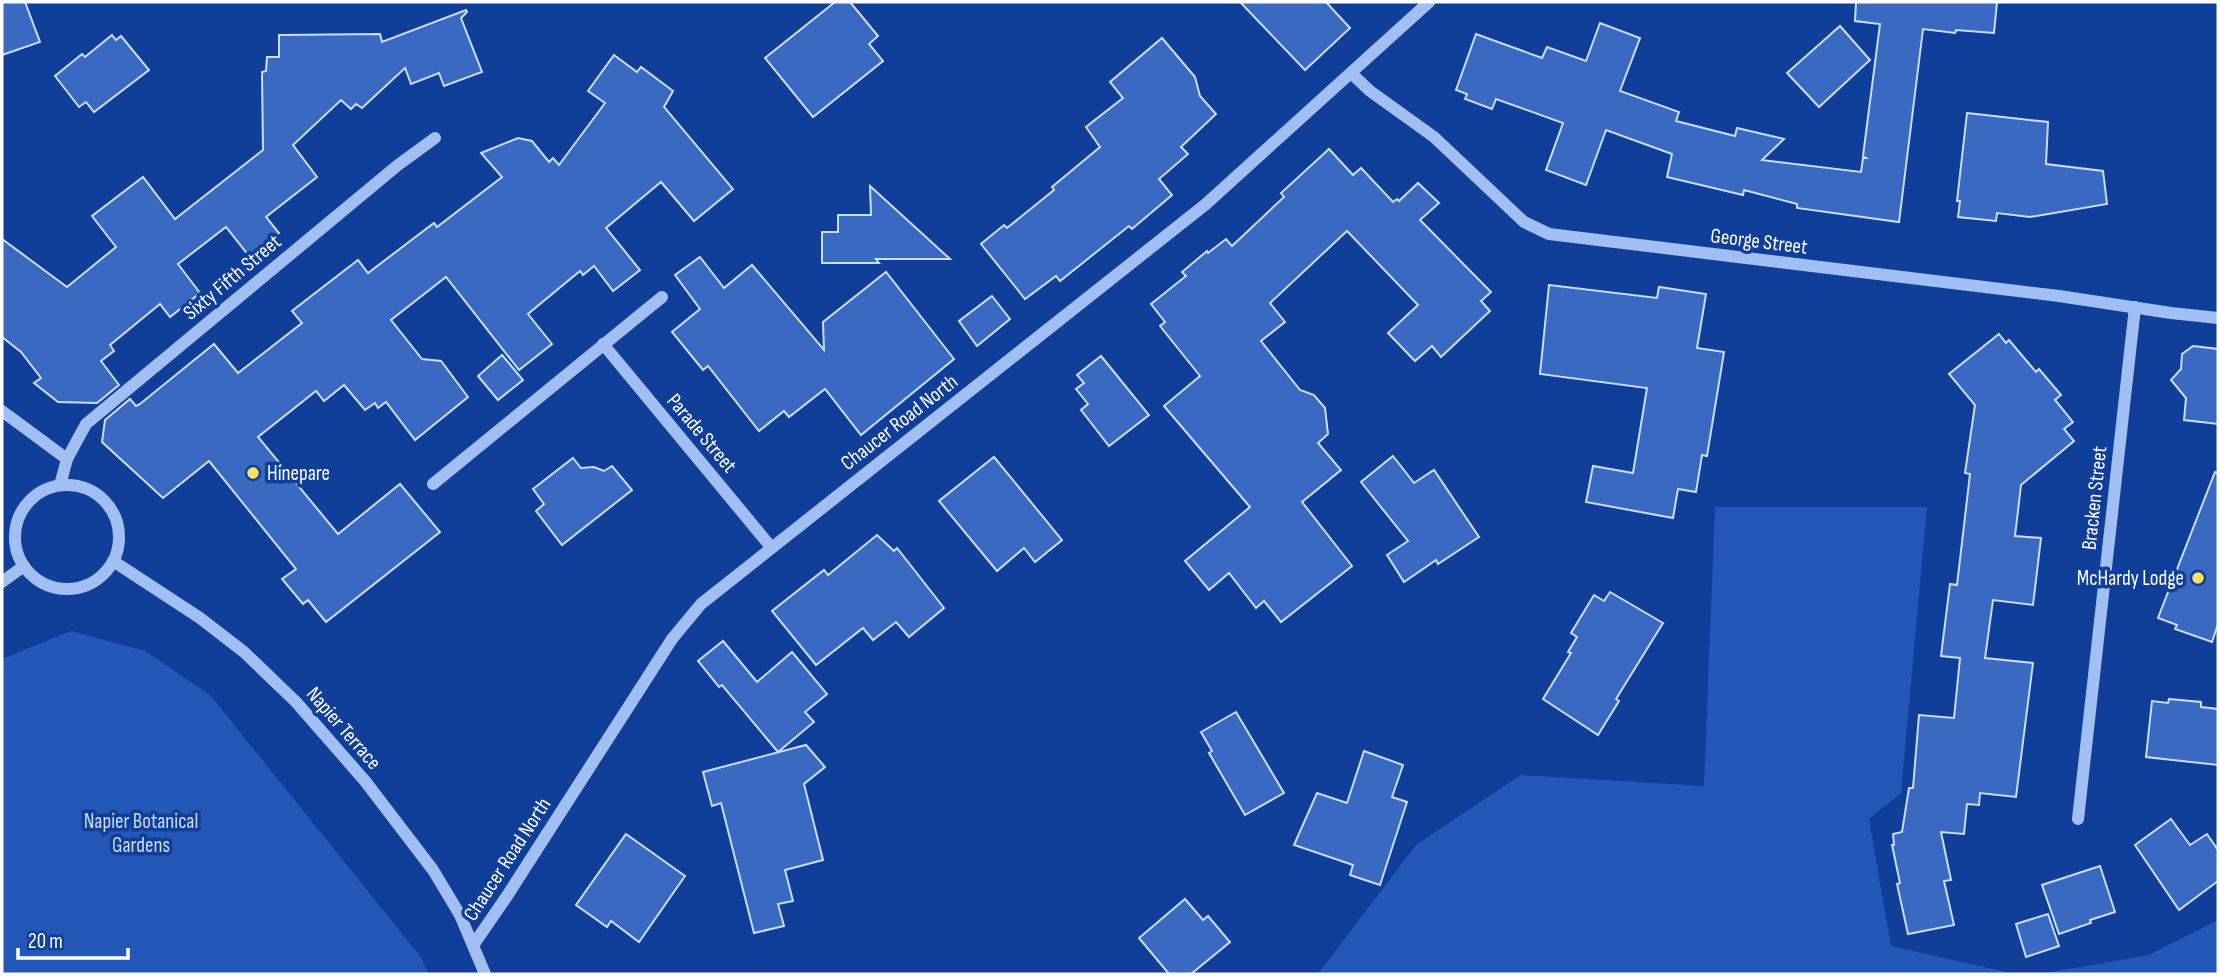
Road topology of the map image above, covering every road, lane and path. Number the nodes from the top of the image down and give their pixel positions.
1 (1429, 2) edge
2 (1351, 73) junction
3 (435, 138) dead end
4 (662, 297) dead end
5 (2135, 307) junction
6 (2218, 318) edge
7 (603, 344) junction
8 (2, 411) edge
9 (66, 459) junction
10 (433, 484) dead end
11 (60, 485) junction
12 (771, 547) junction
13 (113, 561) junction
14 (24, 566) junction
15 (2, 582) edge
16 (2078, 819) dead end
17 (474, 944) junction
18 (485, 974) edge

1 - 2 street, Chaucer Road North
2 - 5 street, George Street
2 - 12 street, Chaucer Road North
3 - 9 street, Sixty Fifth Street
4 - 7 street
5 - 6 street, George Street
5 - 16 street, Bracken Street
7 - 10 street
7 - 12 street, Parade Street
8 - 9 street
9 - 11 street, Sixty Fifth Street
11 - 13 street
11 - 14 street
12 - 17 street, Chaucer Road North
13 - 14 street
13 - 17 street, Napier Terrace
14 - 15 street
17 - 18 street, Napier Terrace

